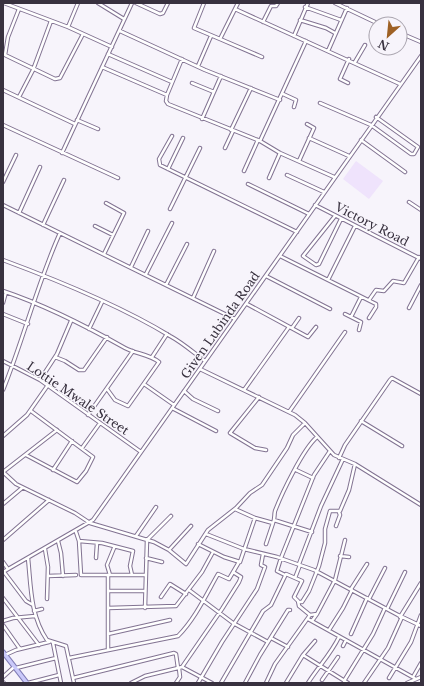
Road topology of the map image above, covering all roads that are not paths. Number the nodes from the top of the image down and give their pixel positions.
1 (4, 3) edge
2 (78, 3) edge
3 (98, 3) edge
4 (132, 3) edge
5 (136, 3) edge
6 (168, 3) edge
7 (204, 3) edge
8 (238, 3) edge
9 (278, 3) edge
10 (308, 3) edge
11 (335, 3) edge
12 (305, 7) junction
13 (347, 8) junction
14 (19, 9) junction
15 (235, 9) junction
16 (368, 18) edge
17 (124, 20) junction
18 (300, 20) junction
19 (341, 20) junction
20 (51, 21) junction
21 (263, 22) junction
22 (68, 27) junction
23 (120, 31) junction
24 (335, 33) junction
25 (83, 34) junction
26 (211, 36) junction
27 (294, 36) junction
28 (408, 36) edge
29 (220, 39) junction
30 (306, 41) junction
31 (421, 42) edge
32 (365, 45) dead end
33 (112, 47) junction
34 (328, 51) junction
35 (108, 54) junction
36 (421, 56) edge
37 (262, 57) dead end
38 (182, 59) junction
39 (349, 59) junction
40 (355, 62) junction
41 (198, 66) junction
42 (102, 67) junction
43 (33, 70) junction
44 (221, 76) junction
45 (172, 82) junction
46 (192, 83) dead end
47 (348, 83) dead end
48 (400, 84) junction
49 (250, 88) junction
50 (3, 90) edge
51 (214, 92) junction
52 (282, 94) junction
53 (167, 95) junction
54 (19, 97) junction
55 (280, 100) junction
56 (320, 103) dead end
57 (294, 107) dead end
58 (376, 117) junction
59 (202, 119) junction
60 (77, 120) junction
61 (75, 124) junction
62 (307, 124) dead end
63 (3, 125) edge
64 (371, 125) junction
65 (98, 129) dead end
66 (232, 131) junction
67 (172, 136) dead end
68 (183, 138) dead end
69 (309, 138) junction
70 (361, 140) junction
71 (259, 141) junction
72 (200, 148) dead end
73 (225, 148) dead end
74 (62, 153) junction
75 (280, 153) junction
76 (16, 155) dead end
77 (349, 156) junction
78 (299, 161) junction
79 (40, 167) dead end
80 (168, 169) junction
81 (244, 171) dead end
82 (405, 172) dead end
83 (287, 175) dead end
84 (185, 177) junction
85 (334, 177) junction
86 (118, 178) dead end
87 (269, 178) dead end
88 (64, 180) dead end
89 (3, 182) edge
90 (248, 184) dead end
91 (324, 192) junction
92 (409, 202) dead end
93 (106, 203) dead end
94 (3, 205) edge
95 (315, 205) junction
96 (170, 209) dead end
97 (421, 210) edge
98 (19, 213) junction
99 (309, 214) junction
100 (335, 216) junction
101 (341, 219) junction
102 (172, 223) dead end
103 (43, 225) junction
104 (95, 226) dead end
105 (355, 226) junction
106 (148, 231) dead end
107 (297, 232) junction
108 (60, 233) junction
109 (113, 235) junction
110 (187, 244) dead end
111 (214, 251) dead end
112 (104, 254) junction
113 (280, 256) junction
114 (420, 258) edge
115 (3, 260) edge
116 (131, 267) junction
117 (146, 274) junction
118 (43, 276) junction
119 (266, 276) junction
120 (328, 280) junction
121 (166, 284) junction
122 (421, 285) edge
123 (5, 292) edge
124 (361, 297) junction
125 (193, 298) junction
126 (369, 300) junction
127 (33, 302) junction
128 (102, 302) junction
129 (3, 303) edge
130 (247, 304) junction
131 (409, 308) dead end
132 (330, 309) dead end
133 (3, 314) edge
134 (345, 314) dead end
135 (351, 317) junction
136 (299, 318) dead end
137 (369, 318) dead end
138 (235, 319) junction
139 (71, 321) junction
140 (28, 324) junction
141 (316, 327) dead end
142 (290, 328) junction
143 (89, 329) junction
144 (359, 330) dead end
145 (345, 332) dead end
146 (167, 334) junction
147 (107, 337) junction
148 (133, 352) junction
149 (55, 357) junction
150 (152, 357) junction
151 (3, 361) edge
152 (205, 361) junction
153 (13, 365) junction
154 (200, 369) junction
155 (40, 380) junction
156 (144, 384) junction
157 (48, 385) junction
158 (107, 388) junction
159 (3, 390) edge
160 (244, 390) junction
161 (184, 391) junction
162 (421, 394) edge
163 (259, 397) junction
164 (174, 405) junction
165 (172, 408) junction
166 (30, 411) junction
167 (218, 411) dead end
168 (289, 412) junction
169 (88, 415) junction
170 (361, 421) junction
171 (100, 423) junction
172 (305, 423) junction
173 (57, 430) junction
174 (216, 432) dead end
175 (3, 436) edge
176 (317, 437) junction
177 (72, 441) junction
178 (402, 446) dead end
179 (82, 448) junction
180 (266, 450) dead end
181 (330, 451) junction
182 (141, 452) junction
183 (26, 455) junction
184 (339, 458) junction
185 (343, 459) junction
186 (355, 464) junction
187 (52, 470) junction
188 (296, 470) junction
189 (3, 472) edge
190 (313, 478) junction
191 (22, 488) junction
192 (49, 500) junction
193 (3, 504) edge
194 (421, 505) edge
195 (156, 507) dead end
196 (235, 509) junction
197 (339, 512) junction
198 (171, 516) dead end
199 (255, 518) junction
200 (274, 521) junction
201 (90, 523) junction
202 (295, 525) junction
203 (190, 526) dead end
204 (336, 526) dead end
205 (76, 532) junction
206 (312, 532) junction
207 (206, 534) junction
208 (136, 536) junction
209 (3, 540) edge
210 (147, 540) junction
211 (344, 540) dead end
212 (58, 541) junction
213 (79, 541) junction
214 (97, 542) junction
215 (198, 544) junction
216 (266, 544) dead end
217 (114, 547) junction
218 (45, 549) junction
219 (169, 550) junction
220 (245, 550) junction
221 (213, 552) junction
222 (263, 554) junction
223 (340, 556) junction
224 (349, 557) dead end
225 (28, 558) junction
226 (96, 558) dead end
227 (146, 558) junction
228 (281, 558) junction
229 (3, 562) edge
230 (162, 562) dead end
231 (239, 562) junction
232 (366, 564) dead end
233 (300, 565) junction
234 (385, 568) dead end
235 (8, 570) junction
236 (317, 571) junction
237 (4, 572) edge
238 (233, 572) junction
239 (405, 572) dead end
240 (76, 575) dead end
241 (132, 575) junction
242 (146, 575) junction
243 (285, 575) junction
244 (48, 576) junction
245 (63, 576) junction
246 (109, 576) junction
247 (294, 578) junction
248 (335, 580) junction
249 (421, 582) edge
250 (351, 589) junction
251 (189, 590) junction
252 (145, 591) junction
253 (108, 592) junction
254 (186, 594) junction
255 (161, 597) dead end
256 (3, 598) edge
257 (47, 599) dead end
258 (368, 599) junction
259 (203, 600) junction
260 (299, 602) junction
261 (33, 605) junction
262 (108, 608) junction
263 (145, 608) junction
264 (42, 609) dead end
265 (386, 609) junction
266 (290, 610) dead end
267 (34, 611) junction
268 (220, 613) junction
269 (317, 614) junction
270 (310, 615) junction
271 (421, 615) edge
272 (35, 616) junction
273 (401, 617) junction
274 (19, 618) junction
275 (308, 619) junction
276 (170, 620) dead end
277 (3, 621) edge
278 (312, 621) junction
279 (234, 623) junction
280 (417, 624) junction
281 (3, 625) edge
282 (421, 626) edge
283 (329, 630) junction
284 (251, 633) junction
285 (108, 634) junction
286 (351, 634) dead end
287 (339, 637) junction
288 (271, 638) junction
289 (346, 640) junction
290 (316, 641) dead end
291 (50, 642) junction
292 (268, 642) junction
293 (54, 643) junction
294 (39, 645) junction
295 (343, 646) dead end
296 (288, 647) junction
297 (20, 649) junction
298 (108, 649) junction
299 (363, 650) junction
300 (4, 653) edge
301 (303, 655) junction
302 (338, 657) dead end
303 (56, 658) junction
304 (69, 658) junction
305 (380, 659) junction
306 (421, 663) edge
307 (320, 664) junction
308 (397, 667) junction
309 (179, 668) junction
310 (16, 669) junction
311 (329, 670) junction
312 (10, 672) junction
313 (59, 675) junction
314 (3, 677) edge
315 (421, 677) edge
316 (73, 678) junction
317 (201, 678) junction
318 (389, 678) dead end
319 (414, 678) junction
320 (322, 680) dead end
321 (344, 681) junction
322 (27, 683) edge
323 (61, 683) edge
324 (74, 683) edge
325 (131, 683) edge
326 (176, 683) edge
327 (198, 683) edge
328 (212, 683) edge
329 (221, 683) edge
330 (245, 683) edge
331 (266, 683) edge
332 (286, 683) edge
333 (308, 683) edge
334 (348, 683) edge
335 (364, 683) edge
336 (407, 683) edge

1 - 14 street
2 - 22 street
3 - 17 street
4 - 17 street
5 - 6 street
7 - 26 street
8 - 15 street
9 - 21 street
10 - 12 street
11 - 13 street
12 - 18 street
12 - 19 street
13 - 16 street
13 - 19 street
14 - 20 street
14 - 43 street
15 - 21 street
15 - 29 street
17 - 23 street
18 - 24 street
18 - 27 street
19 - 24 street
20 - 22 street
20 - 43 street
21 - 27 street
22 - 25 street
23 - 33 street
23 - 38 street
24 - 34 street
25 - 33 street
25 - 43 street
26 - 29 street
26 - 41 street
27 - 30 street
28 - 31 street
29 - 37 street
30 - 34 street
30 - 52 street
32 - 40 street
33 - 35 street
34 - 39 street
35 - 42 street
35 - 45 street
36 - 48 street, Given Lubinda Road
38 - 41 street
38 - 45 street
39 - 40 street
39 - 47 street
40 - 48 street
41 - 44 street
42 - 53 street
42 - 60 street
43 - 54 street
44 - 49 street
44 - 51 street
45 - 53 street
46 - 51 street
48 - 58 street, Given Lubinda Road
49 - 55 street
49 - 66 street
50 - 54 street
51 - 59 street
52 - 55 street
52 - 57 street
53 - 59 street
54 - 61 street
55 - 71 street
56 - 64 street
58 - 64 street, Given Lubinda Road
58 - 64 street
59 - 66 street
60 - 61 street
60 - 65 street
61 - 74 street
62 - 69 street
63 - 74 street
64 - 70 street, Given Lubinda Road
66 - 71 street
66 - 73 street
67 - 80 street
68 - 80 street
69 - 77 street
69 - 78 street
70 - 77 street, Given Lubinda Road
70 - 82 street
71 - 75 street
71 - 81 street
72 - 84 street
74 - 86 street
75 - 78 street
75 - 87 street
76 - 89 street
77 - 85 street, Given Lubinda Road
78 - 85 street
79 - 98 street
80 - 84 street
83 - 91 street
84 - 96 street
84 - 107 street
85 - 91 street, Given Lubinda Road
88 - 103 street
90 - 99 street
91 - 95 street, Given Lubinda Road
92 - 97 street
93 - 109 street
94 - 98 street
95 - 99 street, Given Lubinda Road
95 - 100 street, Victory Road
98 - 103 street
99 - 107 street, Given Lubinda Road
100 - 101 street, Victory Road
100 - 101 street
101 - 105 street, Victory Road
102 - 117 street
103 - 108 street
104 - 109 street
105 - 114 street, Victory Road
105 - 120 street
106 - 116 street
107 - 113 street, Given Lubinda Road
108 - 112 street
108 - 118 street
109 - 112 street
110 - 121 street
111 - 125 street
112 - 116 street
113 - 119 street, Given Lubinda Road
113 - 120 street
114 - 126 street
115 - 118 street
116 - 117 street
117 - 121 street
118 - 127 street
118 - 128 street
119 - 130 street, Given Lubinda Road
119 - 132 street
120 - 124 street
121 - 125 street
122 - 131 street
123 - 127 street
123 - 129 street
124 - 126 street
124 - 135 street
125 - 138 street
126 - 137 street
127 - 139 street
127 - 140 street
128 - 143 street
128 - 146 street
130 - 138 street, Given Lubinda Road
130 - 142 street
133 - 140 street
134 - 135 street
135 - 144 street
136 - 142 street
138 - 152 street, Given Lubinda Road
139 - 143 street
139 - 149 street
140 - 153 street
141 - 142 street
142 - 160 street
143 - 147 street
145 - 168 street
146 - 150 street
146 - 152 street
147 - 148 street
147 - 149 street
148 - 150 street
148 - 158 street
149 - 155 street
150 - 156 street
151 - 153 street, Lottie Mwale Street
152 - 154 street, Given Lubinda Road
153 - 155 street, Lottie Mwale Street
153 - 159 street
154 - 160 street
154 - 161 street, Given Lubinda Road
155 - 157 street, Lottie Mwale Street
156 - 158 street
156 - 164 street
157 - 166 street
157 - 169 street, Lottie Mwale Street
158 - 169 street
160 - 163 street
161 - 164 street, Given Lubinda Road
161 - 167 street
162 - 170 street
163 - 168 street
163 - 180 street
164 - 165 street, Given Lubinda Road
165 - 174 street
165 - 182 street, Given Lubinda Road
166 - 173 street
166 - 175 street
168 - 172 street
169 - 171 street, Lottie Mwale Street
170 - 178 street
170 - 184 street
171 - 179 street
171 - 182 street, Lottie Mwale Street
172 - 176 street
172 - 196 street
173 - 177 street
173 - 183 street
176 - 181 street
176 - 188 street
177 - 179 street
177 - 187 street
179 - 187 street
181 - 184 street
181 - 190 street
182 - 201 street, Given Lubinda Road
183 - 187 street
183 - 189 street
184 - 185 street
185 - 186 street
185 - 206 street
186 - 194 street
186 - 197 street
188 - 190 street
188 - 200 street
189 - 191 street
190 - 202 street
191 - 192 street
191 - 193 street
192 - 201 street
192 - 209 street
195 - 208 street
196 - 199 street
196 - 207 street
197 - 204 street
197 - 236 street
198 - 210 street
199 - 200 street
199 - 220 street
200 - 202 street
200 - 216 street
201 - 205 street, Given Lubinda Road
201 - 208 street
202 - 206 street
202 - 228 street
203 - 219 street
205 - 212 street, Given Lubinda Road
205 - 213 street
206 - 233 street
207 - 215 street
207 - 220 street
208 - 210 street
210 - 219 street
210 - 227 street
211 - 223 street
212 - 218 street, Given Lubinda Road
212 - 245 street
213 - 214 street
213 - 246 street
214 - 217 street
214 - 226 street
215 - 219 street
215 - 221 street
217 - 241 street
217 - 246 street
218 - 225 street, Given Lubinda Road
218 - 244 street
220 - 222 street
220 - 231 street
221 - 231 street
221 - 251 street
222 - 228 street
222 - 279 street
223 - 224 street
223 - 248 street
225 - 235 street, Given Lubinda Road
225 - 261 street
227 - 230 street
227 - 242 street
228 - 233 street
228 - 243 street
229 - 235 street
231 - 238 street
232 - 250 street
233 - 236 street
233 - 247 street
234 - 258 street
235 - 237 street, Given Lubinda Road
236 - 248 street
236 - 260 street
237 - 261 street
238 - 259 street
238 - 268 street
239 - 265 street
240 - 245 street
241 - 242 street
241 - 246 street
242 - 252 street
243 - 247 street
243 - 284 street
244 - 245 street
244 - 257 street
246 - 253 street
247 - 260 street
248 - 250 street
248 - 269 street
249 - 273 street
250 - 258 street
250 - 283 street
251 - 254 street
251 - 259 street
252 - 253 street
252 - 263 street
253 - 262 street
254 - 255 street
254 - 263 street
256 - 274 street
258 - 265 street
258 - 286 street
259 - 268 street
259 - 298 street
260 - 270 street
261 - 267 street
262 - 263 street
262 - 285 street
264 - 267 street
265 - 273 street
265 - 299 street
266 - 288 street
267 - 272 street
268 - 279 street
268 - 309 street
269 - 270 street
269 - 278 street
270 - 275 street
271 - 280 street
272 - 274 street
272 - 291 street
273 - 280 street
273 - 305 street
274 - 277 street
274 - 294 street
275 - 278 street
275 - 296 street
276 - 285 street
278 - 283 street
279 - 284 street
279 - 317 street
280 - 282 street
280 - 308 street
281 - 297 street
283 - 287 street
284 - 292 street
284 - 329 street
285 - 298 street
287 - 289 street
287 - 307 street
288 - 292 street
288 - 296 street
289 - 295 street
289 - 299 street
290 - 301 street
291 - 293 street
291 - 294 street
292 - 330 street
293 - 303 street
293 - 304 street
294 - 297 street
296 - 331 street
297 - 300 street
298 - 304 street
299 - 305 street
299 - 321 street
300 - 310 main road
301 - 307 street
301 - 332 street
302 - 311 street
303 - 310 street
303 - 313 street
304 - 316 street
305 - 308 street
305 - 335 street
306 - 319 street
307 - 311 street
307 - 333 street
308 - 318 street
308 - 319 street
309 - 316 street
309 - 317 street
309 - 325 street
309 - 326 street
310 - 312 street
310 - 312 street
310 - 322 main road
311 - 320 street
311 - 321 street
312 - 314 street
313 - 322 street
313 - 323 street
315 - 319 street
316 - 324 street
317 - 327 street
317 - 328 street
319 - 336 street
321 - 334 street

